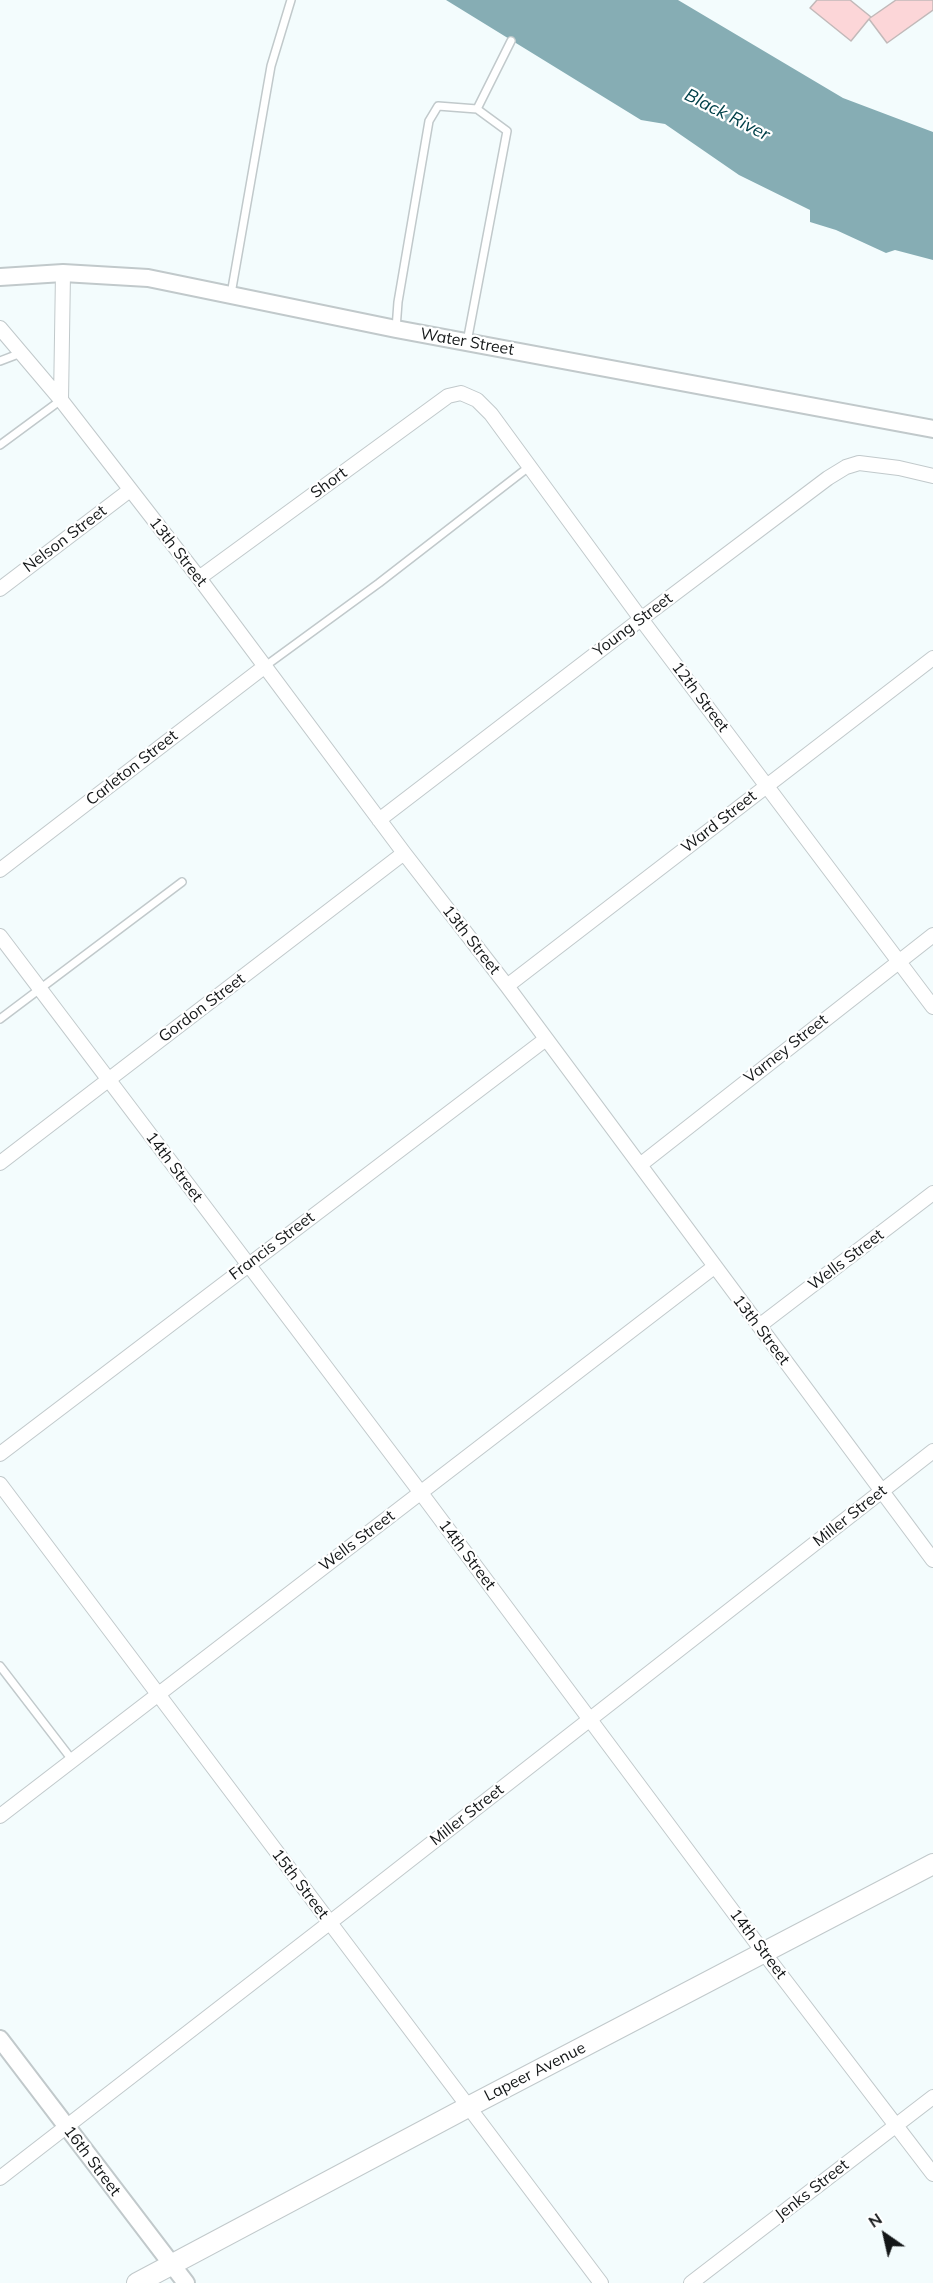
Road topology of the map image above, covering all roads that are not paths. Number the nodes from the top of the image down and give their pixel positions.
1 (291, 0) edge
2 (511, 41) dead end
3 (477, 109) junction
4 (63, 273) junction
5 (0, 277) edge
6 (231, 294) junction
7 (0, 328) edge
8 (396, 329) junction
9 (467, 342) junction
10 (21, 353) junction
11 (0, 361) edge
12 (461, 393) joint
13 (61, 400) junction
14 (933, 429) edge
15 (0, 445) edge
16 (530, 466) junction
17 (933, 476) edge
18 (130, 490) junction
19 (199, 578) junction
20 (0, 589) edge
21 (641, 619) junction
22 (933, 658) edge
23 (264, 667) junction
24 (767, 785) junction
25 (379, 820) junction
26 (404, 853) junction
27 (0, 870) edge
28 (182, 882) dead end
29 (933, 935) edge
30 (0, 936) edge
31 (899, 961) junction
32 (507, 986) junction
33 (39, 989) junction
34 (933, 1007) edge
35 (0, 1019) edge
36 (546, 1039) junction
37 (108, 1079) junction
38 (0, 1163) edge
39 (640, 1165) junction
40 (933, 1193) edge
41 (247, 1265) junction
42 (714, 1268) junction
43 (759, 1326) junction
44 (933, 1451) edge
45 (0, 1454) edge
46 (0, 1484) edge
47 (882, 1491) junction
48 (421, 1492) junction
49 (933, 1560) edge
50 (0, 1666) edge
51 (156, 1694) junction
52 (589, 1719) junction
53 (73, 1761) junction
54 (0, 1816) edge
55 (933, 1864) edge
56 (330, 1923) junction
57 (764, 1953) junction
58 (0, 2038) edge
59 (933, 2097) edge
60 (468, 2107) junction
61 (896, 2126) junction
62 (66, 2127) junction
63 (933, 2174) edge
64 (0, 2178) edge
65 (172, 2265) junction
66 (138, 2283) edge
67 (186, 2283) edge
68 (601, 2283) edge
69 (691, 2283) edge

1 - 6 lane
2 - 3 lane
3 - 8 lane
3 - 9 lane
4 - 5 street, Water Street
4 - 6 street, Water Street
4 - 13 street
6 - 8 street, Water Street
7 - 10 street, 13th Street
8 - 9 street, Water Street
9 - 14 street, Water Street
10 - 11 lane
10 - 13 street, 13th Street
12 - 16 street, 12th Street
12 - 19 street, Short
13 - 15 lane
13 - 18 street, 13th Street
16 - 21 street, 12th Street
16 - 23 lane
17 - 21 street, Young Street
18 - 19 street, 13th Street
18 - 20 street, Nelson Street
19 - 23 street, 13th Street
21 - 24 street, 12th Street
21 - 25 street, Young Street
22 - 24 street, Ward Street
23 - 25 street, 13th Street
23 - 27 street, Carleton Street
24 - 31 street, 12th Street
24 - 32 street, Ward Street
25 - 26 street, 13th Street
26 - 32 street, 13th Street
26 - 37 street, Gordon Street
28 - 33 lane
29 - 31 street, Varney Street
30 - 33 street, 14th Street
31 - 34 street, 12th Street
31 - 39 street, Varney Street
32 - 36 street, 13th Street
33 - 35 lane
33 - 37 street, 14th Street
36 - 39 street, 13th Street
36 - 41 street, Francis Street
37 - 38 street, Gordon Street
37 - 41 street, 14th Street
39 - 42 street, 13th Street
40 - 43 street, Wells Street
41 - 45 street, Francis Street
41 - 48 street, 14th Street
42 - 43 street, 13th Street
42 - 48 street, Wells Street
43 - 47 street, 13th Street
44 - 47 street, Miller Street
46 - 51 street, 15th Street
47 - 49 street, 13th Street
47 - 52 street, Miller Street
48 - 51 street, Wells Street
48 - 52 street, 14th Street
50 - 53 lane
51 - 53 street, Wells Street
51 - 56 street, 15th Street
52 - 56 street, Miller Street
52 - 57 street, 14th Street
53 - 54 street, Wells Street
55 - 57 main road, Lapeer Avenue
56 - 60 street, 15th Street
56 - 62 street, Miller Street
57 - 60 main road, Lapeer Avenue
57 - 61 street, 14th Street
58 - 62 street, 16th Street
59 - 61 street, Jenks Street
60 - 65 main road, Lapeer Avenue
60 - 68 street, 15th Street
61 - 63 street, 14th Street
61 - 69 street, Jenks Street
62 - 64 street, Miller Street
62 - 65 street, 16th Street
65 - 66 main road, Lapeer Avenue
65 - 67 street, 16th Street

